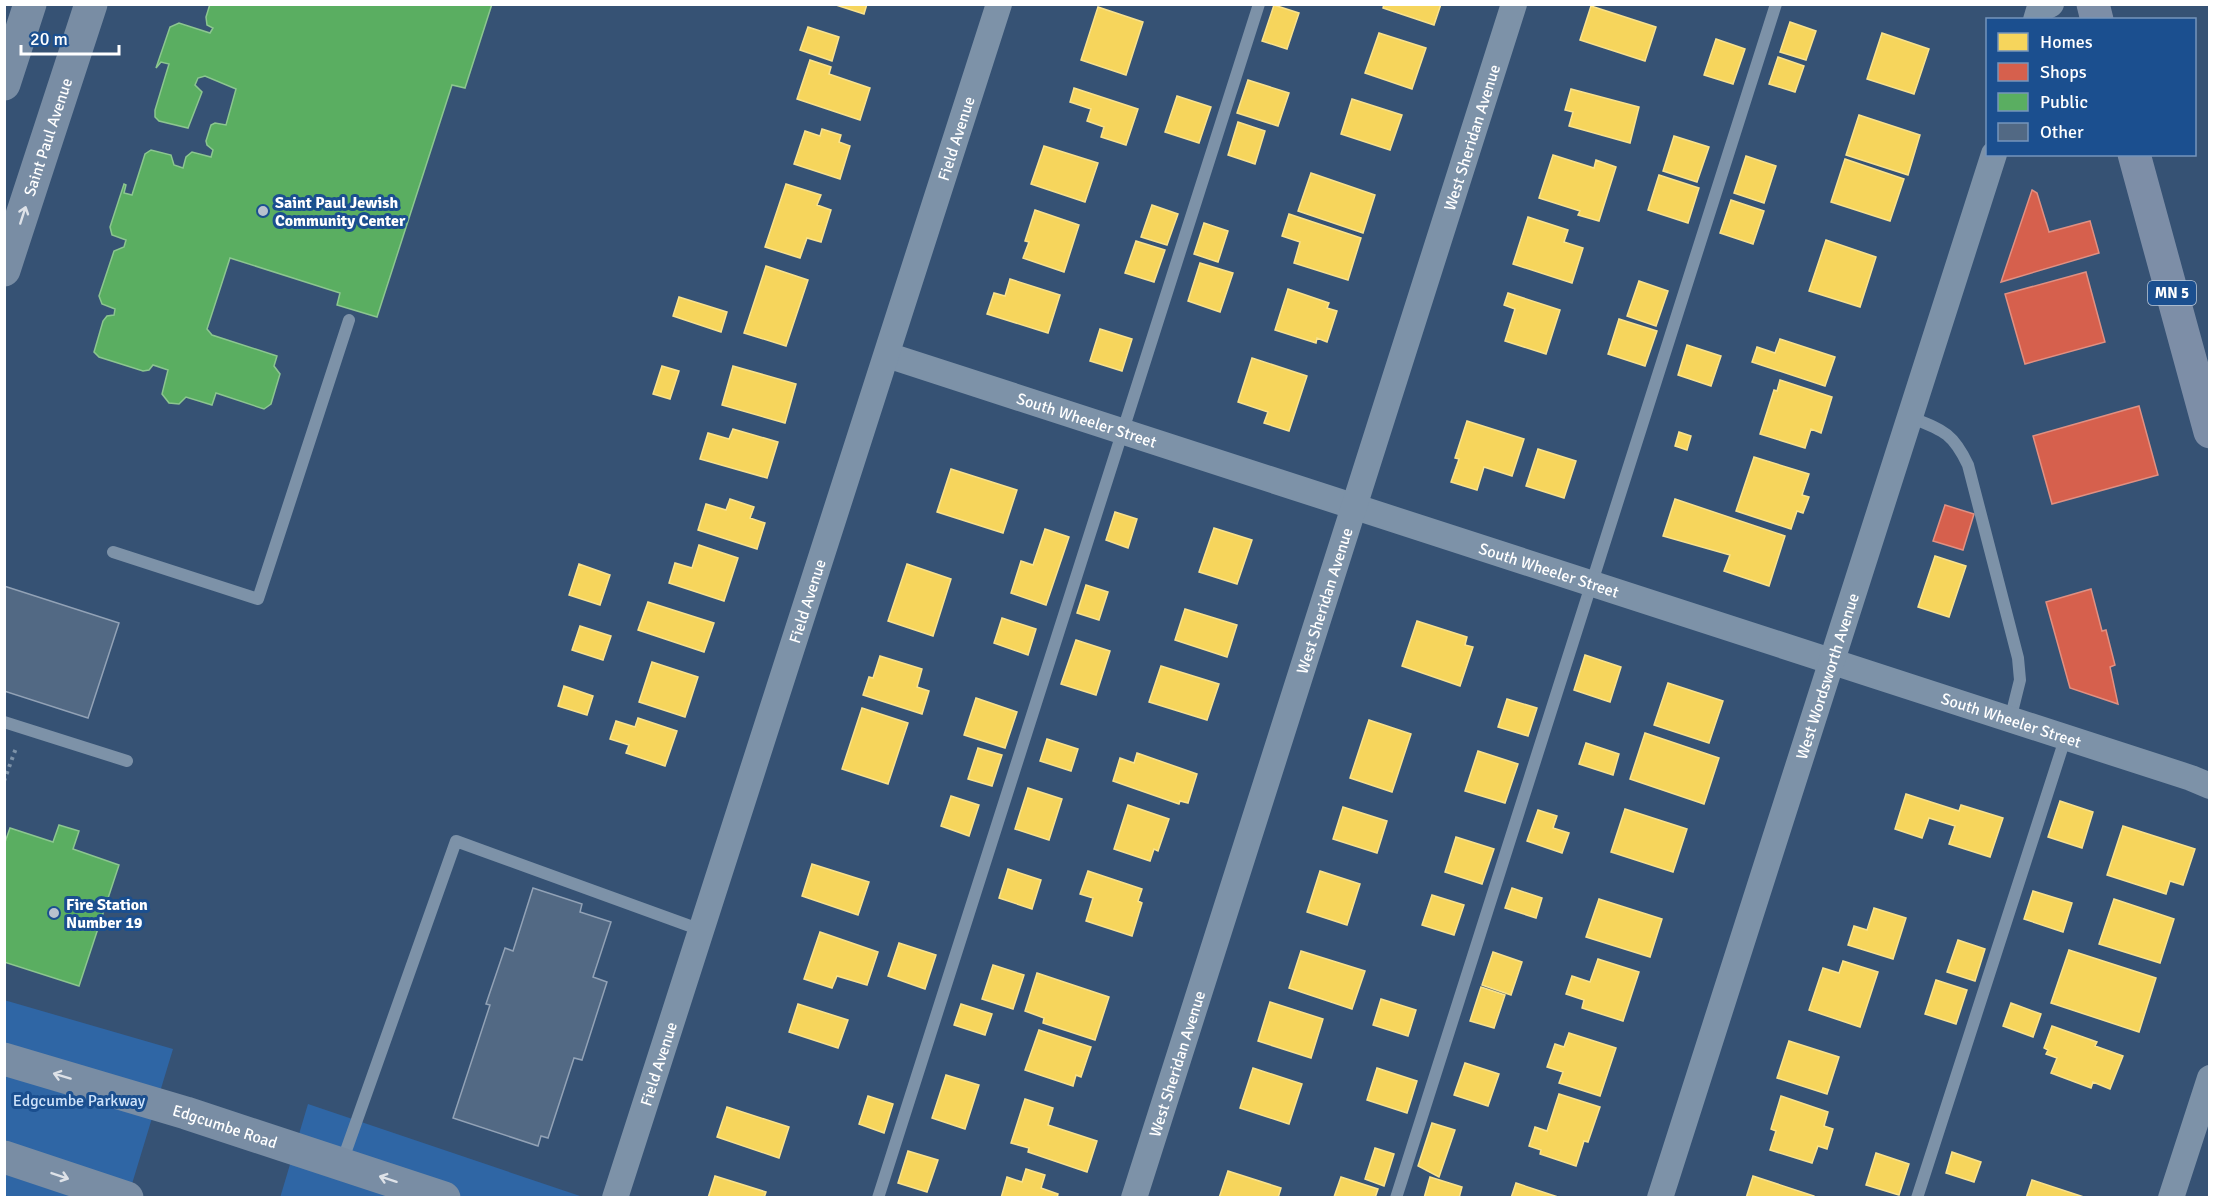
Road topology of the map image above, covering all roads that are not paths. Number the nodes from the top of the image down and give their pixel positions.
1 (30, 4) edge
2 (91, 4) edge
3 (999, 4) edge
4 (1259, 4) edge
5 (1514, 4) edge
6 (1776, 4) edge
7 (2051, 4) edge
8 (2037, 18) edge
9 (4, 84) edge
10 (1993, 156) edge
11 (2135, 156) edge
12 (4, 270) edge
13 (349, 320) dead end
14 (887, 355) junction
15 (1912, 418) junction
16 (1122, 431) junction
17 (2210, 432) edge
18 (1352, 507) junction
19 (113, 552) dead end
20 (1592, 585) junction
21 (1830, 663) junction
22 (2010, 720) junction
23 (4, 722) edge
24 (2065, 739) junction
25 (127, 761) dead end
26 (2210, 786) edge
27 (701, 930) junction
28 (4, 1059) edge
29 (2210, 1078) edge
30 (4, 1157) edge
31 (341, 1164) junction
32 (127, 1197) edge
33 (444, 1197) edge
34 (615, 1197) edge
35 (878, 1197) edge
36 (1134, 1197) edge
37 (1396, 1197) edge
38 (1660, 1197) edge
39 (1917, 1197) edge
40 (2171, 1197) edge

1 - 9 main road
12 -> 2 main road, Saint Paul Avenue
3 - 14 street, Field Avenue
4 - 16 lane
5 - 18 street, West Sheridan Avenue
6 - 20 lane
7 - 8 street
10 - 15 street, West Wordsworth Avenue
11 - 17 main road, MN 5
13 - 19 lane
14 - 16 street, South Wheeler Street
14 - 27 street, Field Avenue
15 - 21 street, West Wordsworth Avenue
15 - 22 lane
16 - 18 street, South Wheeler Street
16 - 35 lane
18 - 20 street, South Wheeler Street
18 - 36 street, West Sheridan Avenue
20 - 21 street, South Wheeler Street
20 - 37 lane
21 - 22 street, South Wheeler Street
21 - 38 street, West Wordsworth Avenue
22 - 24 street, South Wheeler Street
23 - 25 lane
24 - 26 street, South Wheeler Street
24 - 39 lane
27 - 31 lane
27 - 34 street, Field Avenue
31 -> 28 main road, Edgcumbe Road
29 - 40 street
30 -> 32 main road
33 -> 31 main road, Edgcumbe Road

